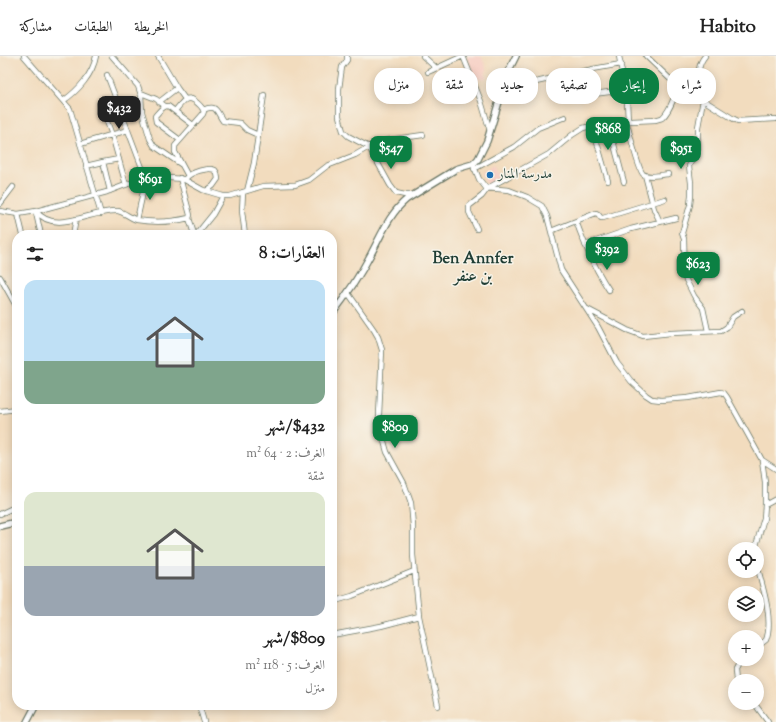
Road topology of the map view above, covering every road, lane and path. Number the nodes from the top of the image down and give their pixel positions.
1 (24, 56) edge
2 (96, 56) edge
3 (112, 56) edge
4 (158, 56) edge
5 (347, 56) edge
6 (423, 56) edge
7 (463, 56) edge
8 (619, 56) edge
9 (646, 56) edge
10 (705, 56) edge
11 (515, 57) edge
12 (621, 64) junction
13 (436, 68) joint
14 (510, 68) edge
15 (622, 68) edge
16 (699, 68) edge
17 (432, 70) edge
18 (428, 72) dead end
19 (107, 75) dead end
20 (667, 76) edge
21 (538, 82) edge
22 (177, 88) junction
23 (141, 93) junction
24 (264, 95) dead end
25 (185, 99) junction
26 (63, 101) junction
27 (159, 102) junction
28 (100, 103) dead end
29 (498, 104) edge
30 (628, 104) edge
31 (672, 104) edge
32 (701, 104) edge
33 (710, 104) edge
34 (165, 106) junction
35 (204, 110) junction
36 (175, 111) junction
37 (565, 117) dead end
38 (776, 119) edge
39 (627, 121) junction
40 (608, 122) junction
41 (193, 125) junction
42 (592, 125) junction
43 (128, 130) junction
44 (490, 131) junction
45 (112, 135) junction
46 (258, 135) junction
47 (423, 136) dead end
48 (180, 140) junction
49 (80, 144) junction
50 (369, 147) junction
51 (119, 159) junction
52 (103, 162) junction
53 (182, 165) junction
54 (86, 166) junction
55 (474, 166) junction
56 (668, 174) dead end
57 (645, 175) junction
58 (146, 178) junction
59 (180, 178) junction
60 (187, 178) junction
61 (608, 181) dead end
62 (624, 182) dead end
63 (126, 185) junction
64 (13, 187) dead end
65 (488, 188) junction
66 (110, 191) junction
67 (206, 191) junction
68 (245, 191) junction
69 (413, 195) junction
70 (94, 196) junction
71 (223, 196) junction
72 (665, 199) dead end
73 (652, 202) junction
74 (0, 204) edge
75 (0, 211) edge
76 (36, 211) junction
77 (18, 214) junction
78 (101, 214) junction
79 (189, 218) junction
80 (676, 218) dead end
81 (76, 219) junction
82 (137, 220) junction
83 (576, 221) junction
84 (660, 222) junction
85 (22, 230) edge
86 (41, 230) edge
87 (74, 230) edge
88 (193, 230) edge
89 (200, 230) edge
90 (244, 230) edge
91 (477, 230) dead end
92 (551, 231) junction
93 (585, 245) junction
94 (0, 276) edge
95 (609, 290) dead end
96 (348, 292) junction
97 (12, 298) edge
98 (337, 305) edge
99 (586, 308) junction
100 (742, 310) dead end
101 (708, 331) junction
102 (12, 409) edge
103 (0, 410) edge
104 (762, 460) junction
105 (776, 469) edge
106 (776, 498) edge
107 (765, 505) junction
108 (12, 508) edge
109 (0, 514) edge
110 (12, 523) edge
111 (0, 526) edge
112 (757, 542) edge
113 (414, 571) junction
114 (760, 578) edge
115 (337, 600) edge
116 (419, 616) junction
117 (337, 634) edge
118 (764, 642) edge
119 (438, 706) dead end
120 (33, 710) edge
121 (200, 710) edge
122 (759, 710) edge
123 (27, 722) edge
124 (204, 722) edge
125 (768, 722) edge

1 - 26 street
2 - 26 street
3 - 23 street
4 - 22 street
5 - 50 street
6 - 13 street
7 - 13 street
7 - 44 street
8 - 12 street
9 - 20 street
10 - 16 street
11 - 14 street
12 - 15 street
12 - 21 street
17 - 18 street
19 - 43 street
22 - 25 street
22 - 27 street
23 - 27 street
23 - 53 street
24 - 46 street
25 - 35 street
25 - 36 street
26 - 49 street
27 - 34 street
28 - 45 street
29 - 44 street
30 - 39 street
31 - 39 street
32 - 101 street
33 - 38 street
34 - 36 street
34 - 48 street
35 - 41 street
35 - 46 street
36 - 41 street
37 - 55 street
39 - 40 street
39 - 57 street
40 - 42 street
40 - 62 street
41 - 48 street
42 - 61 street
42 - 65 street
43 - 45 street
43 - 58 street
44 - 55 street
45 - 49 street
45 - 51 street
46 - 68 street
47 - 50 street
48 - 53 street
49 - 54 street
50 - 68 street
50 - 69 street
51 - 52 street
51 - 63 street
52 - 54 street
52 - 66 street
53 - 60 street
54 - 70 street
55 - 65 street
55 - 69 street
56 - 57 street
57 - 73 street
58 - 59 street
58 - 63 street
58 - 82 street
59 - 60 street
59 - 79 street
60 - 67 street
60 - 67 street
63 - 66 street
64 - 74 street
65 - 91 street
65 - 92 street
66 - 70 street
67 - 71 street
68 - 71 street
68 - 90 street
69 - 96 street
70 - 76 street
70 - 78 street
71 - 89 street
72 - 73 street
73 - 83 street
73 - 84 street
75 - 77 street
76 - 77 street
76 - 81 street
76 - 86 street
77 - 85 street
78 - 81 street
78 - 82 street
79 - 82 street
79 - 88 street
80 - 84 street
81 - 87 street
83 - 92 street
83 - 93 street
84 - 93 street
92 - 99 street
93 - 95 street
94 - 97 street
96 - 98 street
96 - 113 street
99 - 101 street
99 - 104 street
100 - 101 street
102 - 103 street
104 - 105 street
104 - 107 street
106 - 107 street
107 - 112 street
108 - 109 street
110 - 111 street
113 - 115 street
113 - 116 street
114 - 118 street
116 - 117 street
116 - 119 street
120 - 123 street
121 - 124 street
122 - 125 street

